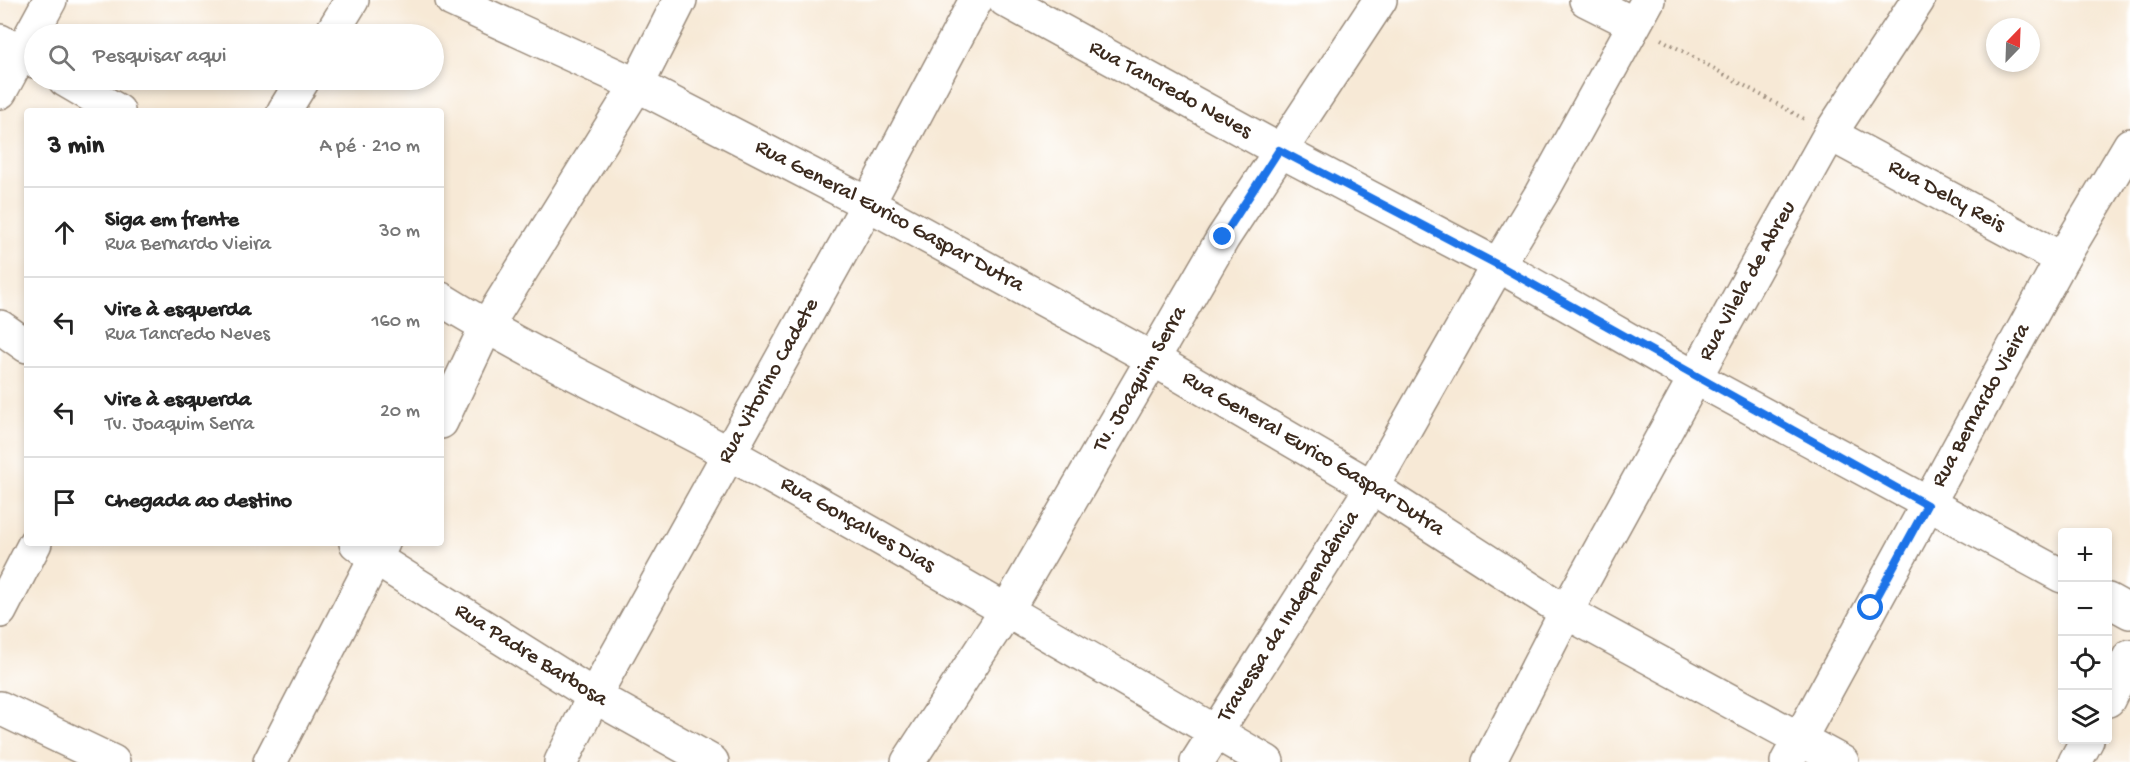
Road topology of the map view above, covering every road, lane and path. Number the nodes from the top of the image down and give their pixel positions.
1 (50, 0) edge
2 (352, 0) edge
3 (452, 0) edge
4 (680, 0) edge
5 (976, 0) edge
6 (1005, 0) edge
7 (1380, 0) edge
8 (1586, 0) edge
9 (1918, 0) edge
10 (1641, 12) edge
11 (35, 24) edge
12 (337, 24) edge
13 (18, 52) edge
14 (637, 85) junction
15 (82, 90) edge
16 (297, 90) edge
17 (0, 92) edge
18 (113, 108) edge
19 (286, 108) edge
20 (1830, 134) junction
21 (2130, 146) edge
22 (1279, 150) junction
23 (868, 204) junction
24 (2062, 259) junction
25 (1498, 265) junction
26 (444, 301) edge
27 (0, 327) edge
28 (486, 327) junction
29 (24, 344) edge
30 (1151, 358) junction
31 (1695, 376) junction
32 (444, 416) edge
33 (729, 454) junction
34 (1372, 487) junction
35 (1927, 505) junction
36 (33, 546) edge
37 (372, 548) edge
38 (2058, 574) edge
39 (2112, 602) edge
40 (1007, 610) junction
41 (0, 611) edge
42 (1566, 612) junction
43 (2130, 612) edge
44 (2130, 656) edge
45 (2112, 692) edge
46 (594, 696) junction
47 (0, 708) edge
48 (1216, 732) junction
49 (2085, 744) edge
50 (1793, 750) edge
51 (113, 762) edge
52 (270, 762) edge
53 (561, 762) edge
54 (712, 762) edge
55 (908, 762) edge
56 (1197, 762) edge
57 (1267, 762) edge
58 (1489, 762) edge
59 (1842, 762) edge
60 (2075, 762) edge

1 - 11 street
2 - 12 street
3 - 14 street, Rua General Eurico Gaspar Dutra
4 - 14 street
5 - 23 street, Rua Vitorino Cadete
6 - 22 street, Rua Tancredo Neves
7 - 22 street, Tv. Joaquim Serra
8 - 10 street
9 - 20 street, Rua Vilela de Abreu
10 - 20 path
10 - 25 street, Travessa da Independência
13 - 17 street
14 - 23 street, Rua General Eurico Gaspar Dutra
14 - 28 street
15 - 18 street
16 - 19 street
20 - 24 street, Rua Delcy Reis
20 - 31 street, Rua Vilela de Abreu
21 - 24 street, Rua Bernardo Vieira
22 - 25 street, Rua Tancredo Neves
22 - 30 street, Tv. Joaquim Serra
23 - 30 street, Rua General Eurico Gaspar Dutra
23 - 33 street, Rua Vitorino Cadete
24 - 35 street, Rua Bernardo Vieira
25 - 31 street, Rua Tancredo Neves
25 - 34 street, Travessa da Independência
26 - 28 street, Rua Gonçalves Dias
27 - 29 street
28 - 32 street
28 - 33 street, Rua Gonçalves Dias
30 - 34 street, Rua General Eurico Gaspar Dutra
30 - 40 street, Tv. Joaquim Serra
31 - 35 street, Rua Tancredo Neves
31 - 42 street, Rua Vilela de Abreu
33 - 40 street, Rua Gonçalves Dias
33 - 46 street, Rua Vitorino Cadete
34 - 42 street, Rua General Eurico Gaspar Dutra
34 - 48 street, Travessa da Independência
35 - 38 street, Rua Tancredo Neves
35 - 50 street, Rua Bernardo Vieira
36 - 41 street
37 - 46 street, Rua Padre Barbosa
37 - 52 street
39 - 43 street
40 - 48 street, Rua Gonçalves Dias
40 - 55 street, Tv. Joaquim Serra
42 - 50 street, Rua General Eurico Gaspar Dutra
42 - 58 street, Rua Vilela de Abreu
44 - 45 street
46 - 53 street, Rua Vitorino Cadete
46 - 54 street, Rua Padre Barbosa
47 - 51 street
48 - 56 street, Travessa da Independência
48 - 57 street, Rua Gonçalves Dias
49 - 60 street
50 - 59 street, Rua General Eurico Gaspar Dutra

